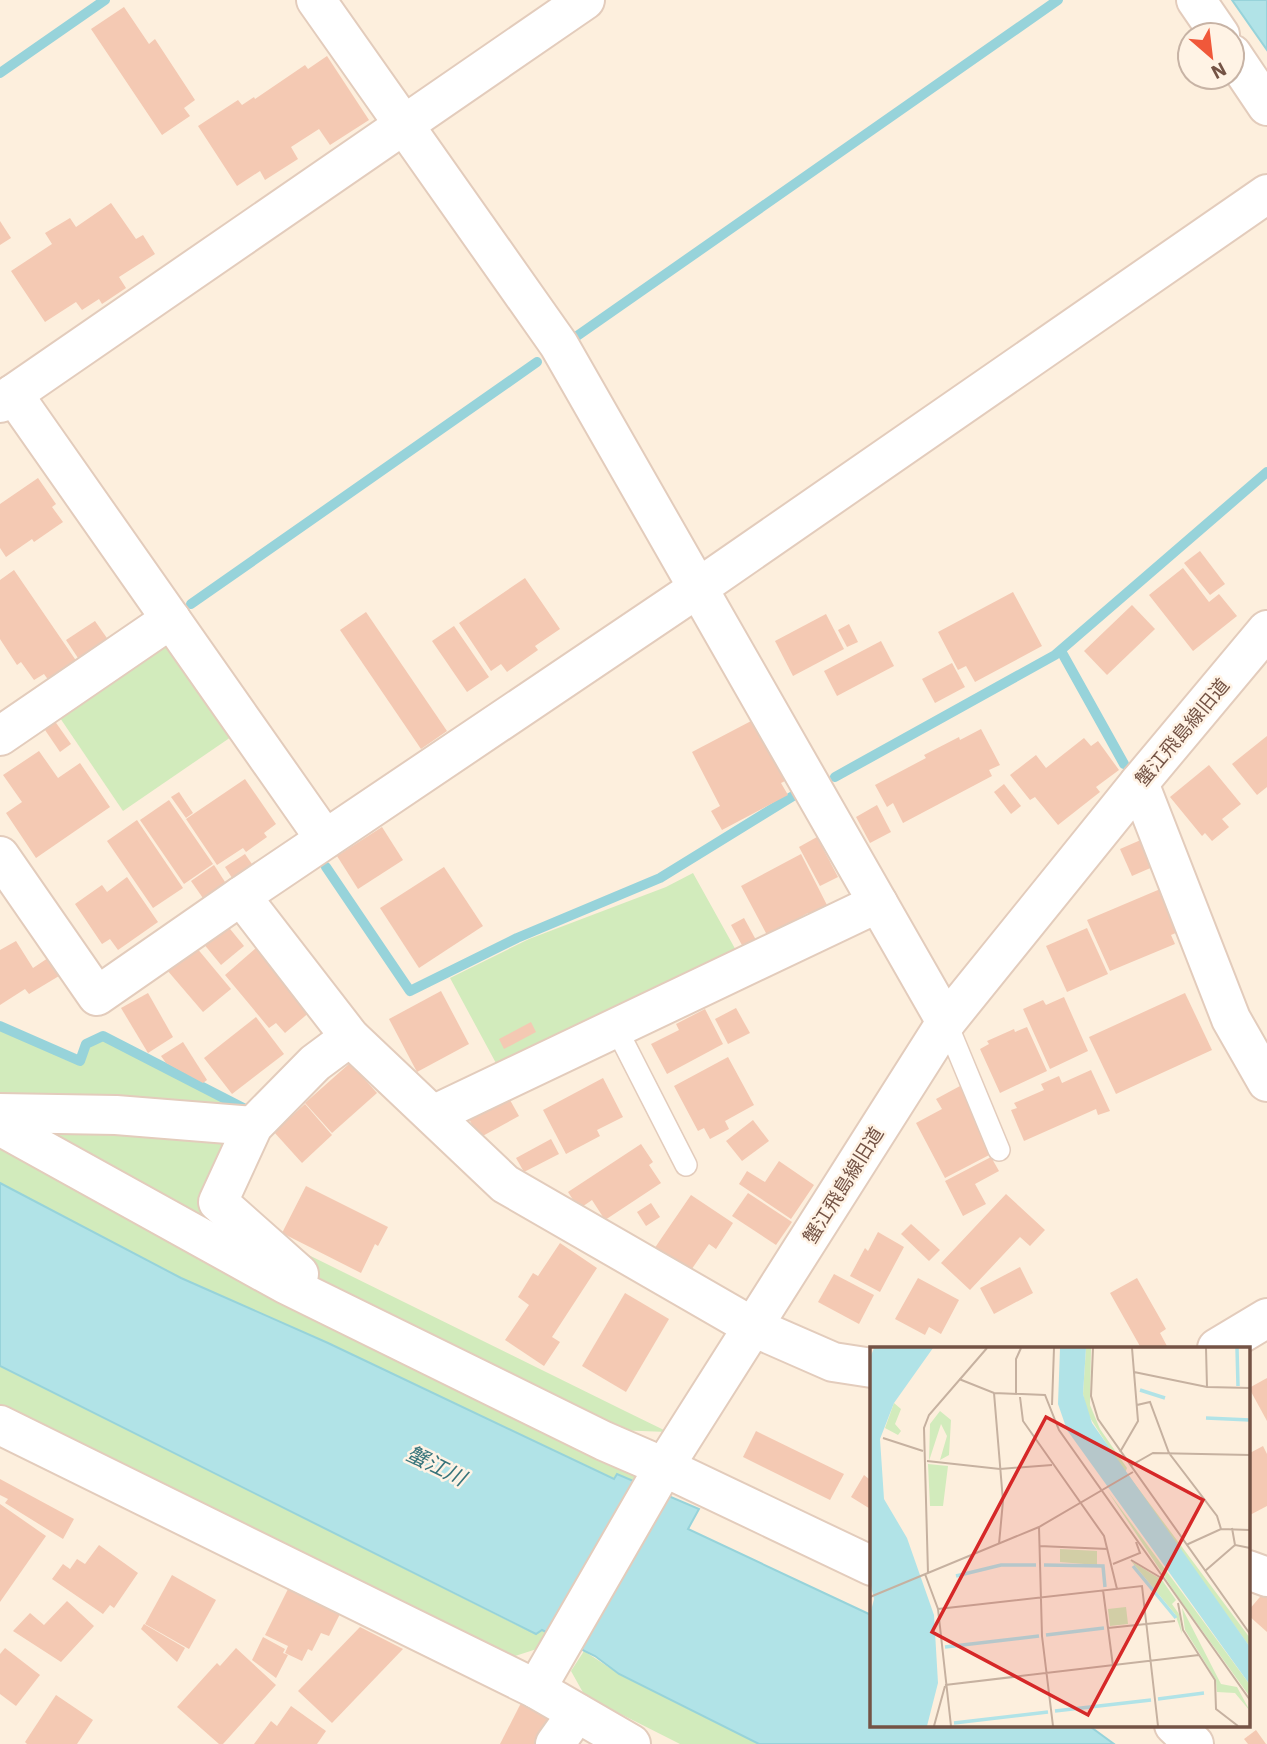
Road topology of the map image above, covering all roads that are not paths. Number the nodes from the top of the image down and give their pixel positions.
1 (316, 0) edge
2 (585, 0) edge
3 (1196, 0) edge
4 (1210, 21) edge
5 (1246, 75) edge
6 (1267, 106) edge
7 (404, 125) junction
8 (1267, 194) edge
9 (6, 398) edge
10 (698, 588) junction
11 (171, 619) junction
12 (1267, 630) edge
13 (0, 736) edge
14 (1139, 783) junction
15 (325, 839) junction
16 (0, 856) edge
17 (241, 896) junction
18 (878, 903) junction
19 (946, 1022) junction
20 (616, 1028) junction
21 (349, 1037) junction
22 (1267, 1082) edge
23 (0, 1113) edge
24 (433, 1115) junction
25 (0, 1126) edge
26 (253, 1126) junction
27 (999, 1150) dead end
28 (686, 1165) dead end
29 (338, 1309) junction
30 (1267, 1318) edge
31 (753, 1327) junction
32 (1220, 1347) edge
33 (870, 1368) edge
34 (0, 1425) edge
35 (661, 1472) junction
36 (870, 1565) edge
37 (1250, 1571) edge
38 (1267, 1577) edge
39 (545, 1674) junction
40 (577, 1713) junction
41 (1175, 1726) edge
42 (555, 1744) edge
43 (631, 1744) edge
44 (1194, 1744) edge

1 - 7 street
2 - 7 street
3 - 4 street
5 - 6 street
7 - 9 street
7 - 10 street
8 - 10 street
9 - 11 street
10 - 15 street
10 - 18 street
11 - 13 street
11 - 15 street
12 - 14 street, 蟹江飛島線旧道
14 - 19 street, 蟹江飛島線旧道
14 - 22 street
15 - 17 street
16 - 17 street
17 - 21 street
18 - 19 street
18 - 20 street
19 - 27 lane
19 - 31 street, 蟹江飛島線旧道
20 - 24 street
20 - 28 lane
21 - 24 street
21 - 26 street
23 - 26 street
24 - 31 street
25 - 29 street
26 - 29 street
29 - 35 street
30 - 32 street
31 - 33 street
31 - 35 street, 蟹江飛島線旧道
34 - 39 street
35 - 36 street
35 - 39 street, 蟹江飛島線旧道
37 - 38 street
39 - 40 street
40 - 42 street
40 - 43 street
41 - 44 street

